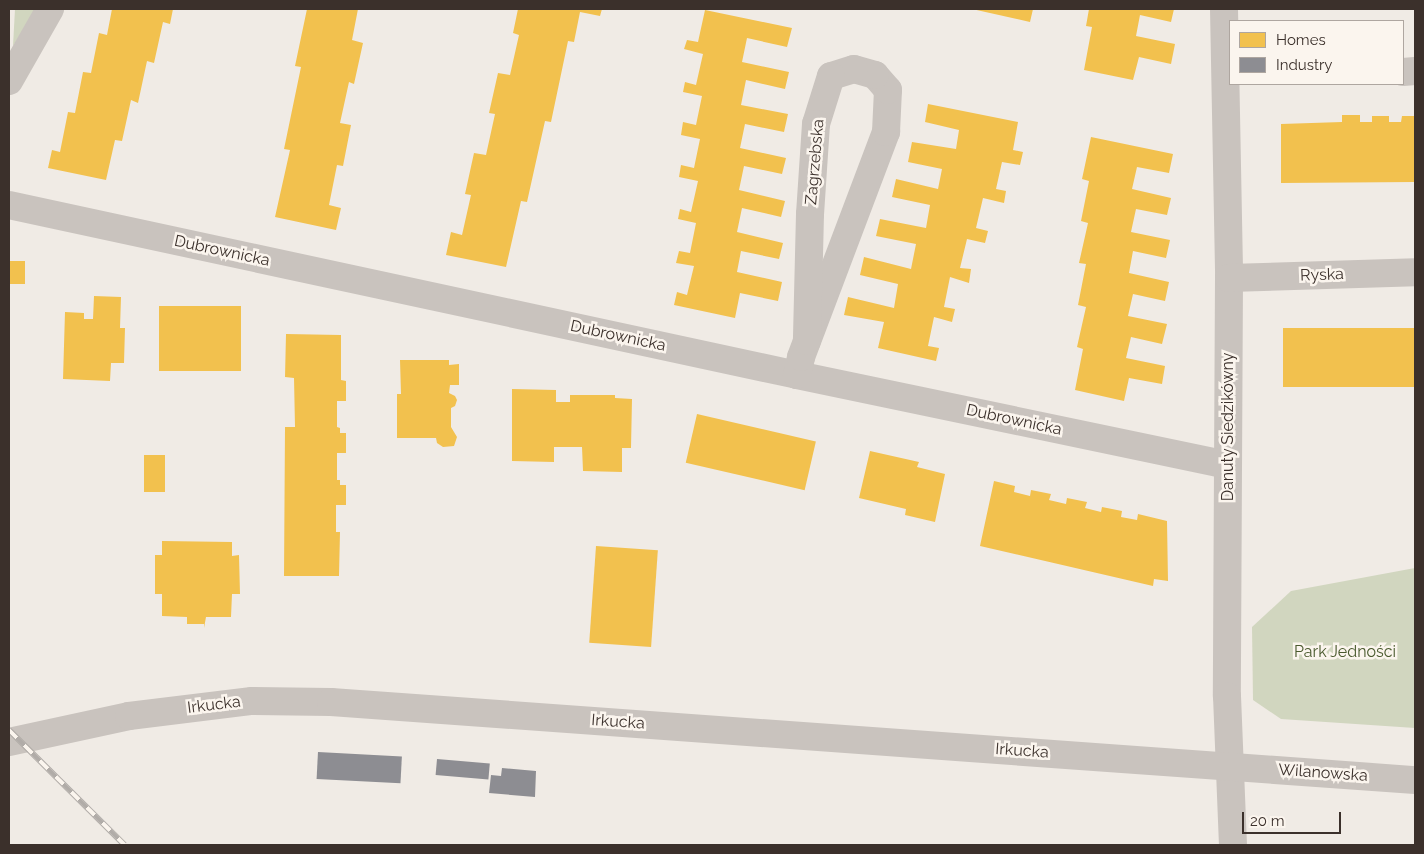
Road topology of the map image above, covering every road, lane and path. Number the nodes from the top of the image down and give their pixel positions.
1 (50, 9) edge
2 (1224, 9) edge
3 (1228, 77) edge
4 (9, 81) edge
5 (9, 205) edge
6 (1415, 272) edge
7 (1229, 278) junction
8 (807, 341) junction
9 (797, 375) junction
10 (1228, 464) junction
11 (9, 742) edge
12 (1230, 766) junction
13 (1415, 780) edge
14 (1233, 845) edge

1 - 4 street
2 - 3 street, Danuty Siedzikówny
3 - 7 street, Danuty Siedzikówny
5 - 9 street, Dubrownicka
6 - 7 street, Ryska
7 - 10 street, Danuty Siedzikówny
8 - 8 street, Zagrzebska
8 - 9 street, Zagrzebska
9 - 10 street, Dubrownicka
10 - 12 street, Danuty Siedzikówny
11 - 12 street, Irkucka
12 - 13 street, Wilanowska
12 - 14 street, Danuty Siedzikówny

